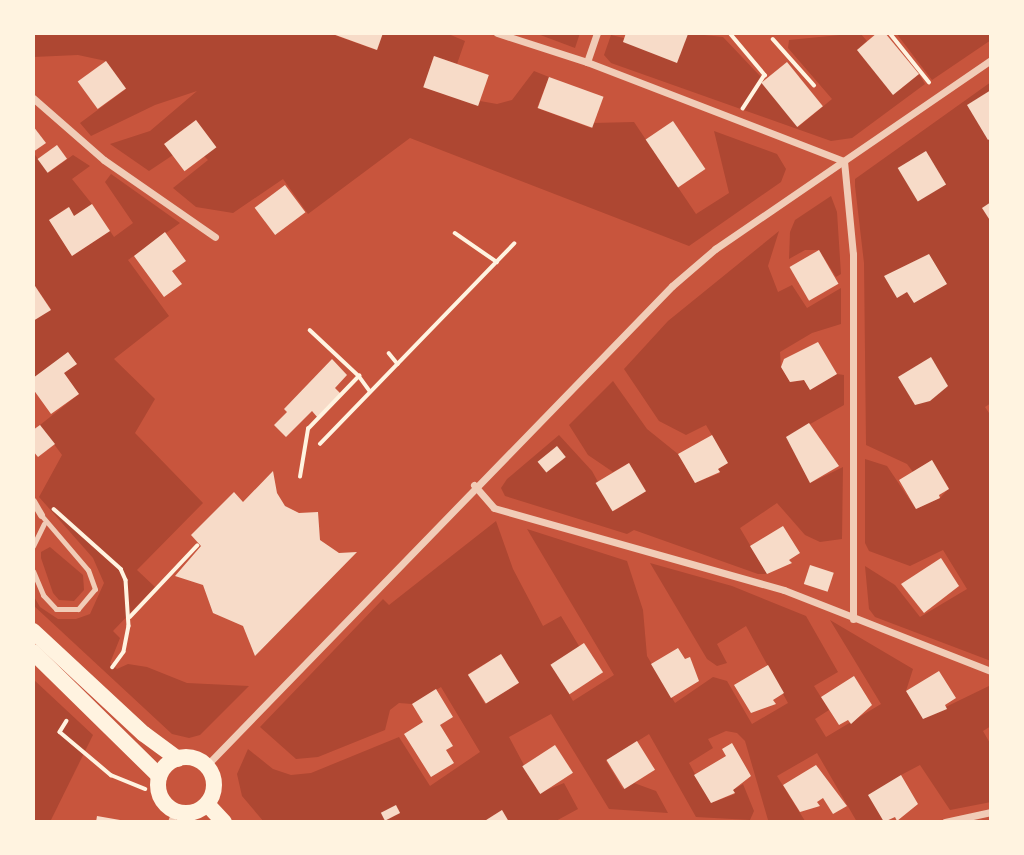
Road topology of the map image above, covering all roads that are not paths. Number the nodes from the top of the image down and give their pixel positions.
1 (497, 33) edge
2 (597, 33) edge
3 (991, 60) edge
4 (587, 62) junction
5 (33, 99) edge
6 (844, 161) junction
7 (215, 237) dead end
8 (474, 485) junction
9 (33, 501) edge
10 (42, 519) junction
11 (33, 546) edge
12 (33, 571) edge
13 (853, 619) junction
14 (33, 631) edge
15 (33, 652) edge
16 (991, 671) edge
17 (178, 759) junction
18 (206, 766) junction
19 (159, 776) junction
20 (207, 804) junction
21 (991, 812) edge
22 (173, 816) edge
23 (224, 822) edge
24 (945, 822) edge

1 - 4 street
2 - 4 street
3 - 6 street
4 - 6 street
5 - 7 street
6 - 8 street
6 - 13 street
8 - 13 street
8 - 18 street
9 - 10 street
10 - 11 lane
10 - 12 lane
13 - 16 street
14 - 17 main road
15 - 19 main road
17 - 18 main road
17 - 19 main road
18 - 20 main road
19 - 22 main road
20 - 22 main road
20 - 23 main road
21 - 24 street

